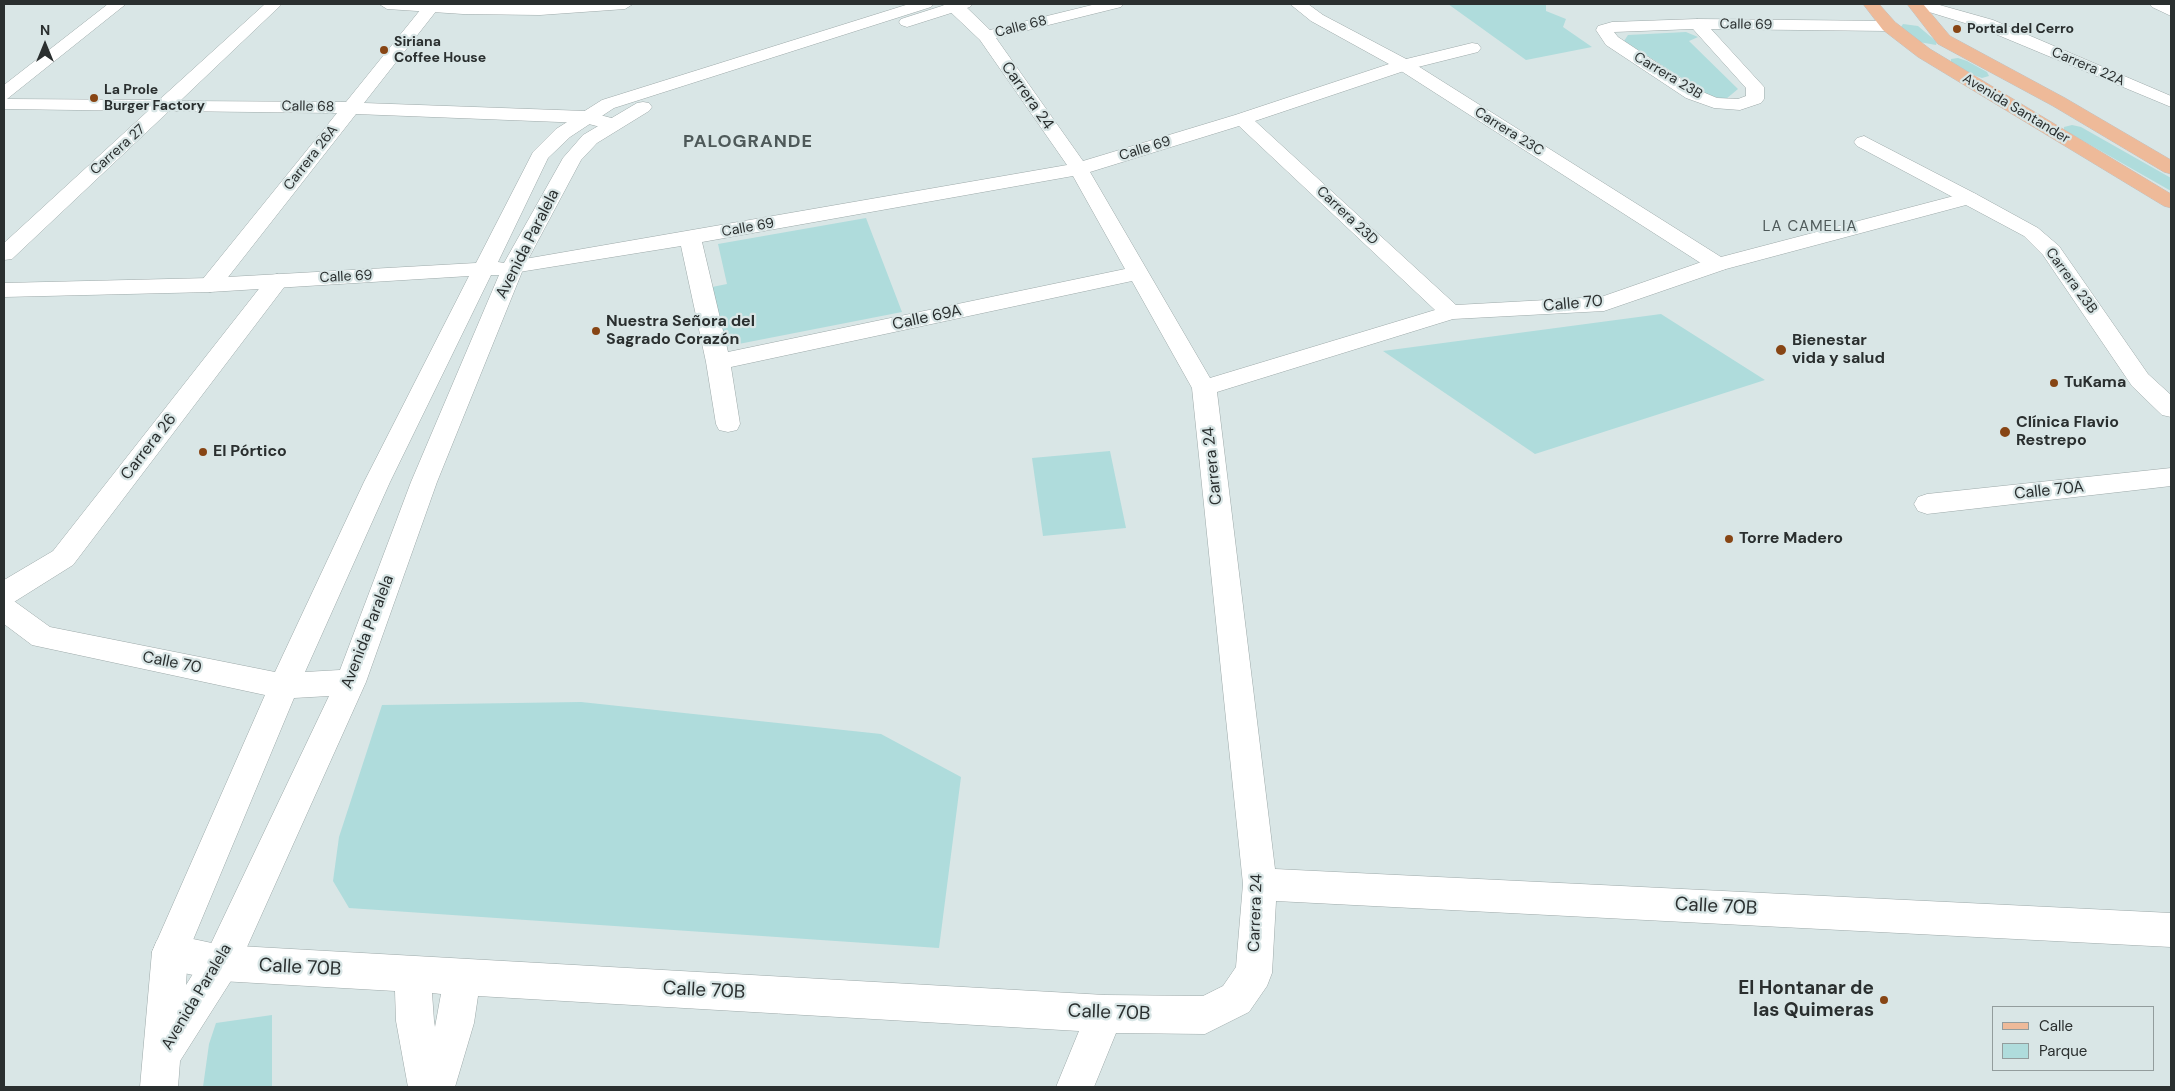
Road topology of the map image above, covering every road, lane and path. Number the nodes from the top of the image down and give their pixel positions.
1 (118, 4) edge
2 (274, 4) edge
3 (387, 4) edge
4 (625, 4) edge
5 (925, 4) edge
6 (1115, 4) edge
7 (1298, 4) edge
8 (1871, 4) edge
9 (1914, 4) edge
10 (1919, 4) edge
11 (2158, 4) edge
12 (957, 5) edge
13 (431, 7) junction
14 (546, 7) edge
15 (2171, 11) edge
16 (1697, 24) junction
17 (1889, 26) junction
18 (1604, 30) joint
19 (986, 36) junction
20 (1472, 48) dead end
21 (1404, 65) junction
22 (4, 94) edge
23 (2171, 102) edge
24 (4, 104) edge
25 (167, 105) junction
26 (351, 108) junction
27 (585, 117) junction
28 (1242, 119) junction
29 (612, 124) junction
30 (1864, 142) dead end
31 (2171, 168) edge
32 (1079, 169) junction
33 (1969, 198) junction
34 (2171, 202) edge
35 (690, 238) junction
36 (4, 254) edge
37 (1718, 264) junction
38 (513, 267) junction
39 (484, 270) junction
40 (1137, 273) junction
41 (277, 281) junction
42 (210, 285) junction
43 (4, 290) edge
44 (1451, 312) junction
45 (718, 362) junction
46 (1204, 388) junction
47 (2171, 409) edge
48 (728, 424) dead end
49 (2171, 477) edge
50 (1927, 504) dead end
51 (4, 594) edge
52 (4, 609) edge
53 (351, 682) junction
54 (284, 686) junction
55 (1260, 884) junction
56 (2171, 930) edge
57 (170, 952) junction
58 (221, 963) junction
59 (412, 975) junction
60 (462, 978) junction
61 (1236, 999) joint
62 (1105, 1014) junction
63 (161, 1071) edge
64 (427, 1087) edge
65 (436, 1087) edge
66 (1075, 1087) edge

1 - 22 street
2 - 25 street, Carrera 27
3 - 13 street
4 - 14 street
5 - 27 street, Avenida Paralela
6 - 19 street, Calle 68
7 - 21 street, Carrera 23C
8 - 17 main road, Avenida Santander
9 - 31 main road, Avenida Santander
10 - 23 street, Carrera 22A
11 - 15 street
12 - 19 street, Carrera 24
12 - 29 street, Avenida Paralela
13 - 14 street
13 - 26 street, Carrera 26A
16 - 17 street, Calle 69
16 - 18 street, Calle 69
16 - 18 street, Carrera 23B
17 - 34 main road, Avenida Santander
19 - 32 street, Carrera 24
20 - 21 street, Calle 69
21 - 28 street, Calle 69
21 - 37 street, Carrera 23C
24 - 25 street, Calle 68
25 - 26 street, Calle 68
25 - 36 street, Carrera 27
26 - 27 street, Calle 68
26 - 42 street, Carrera 26A
27 - 29 street, Calle 68
27 - 39 street, Avenida Paralela
28 - 32 street, Calle 69
28 - 44 street, Carrera 23D
29 - 38 street, Avenida Paralela
30 - 33 street, Carrera 23B
32 - 35 street, Calle 69
32 - 40 street, Carrera 24
33 - 37 street, Calle 70
33 - 47 street, Carrera 23B
35 - 38 street, Calle 69
35 - 45 street
37 - 44 street, Calle 70
38 - 39 street, Calle 69
38 - 53 street, Avenida Paralela
39 - 41 street, Calle 69
39 - 54 street, Avenida Paralela
40 - 45 street, Calle 69A
40 - 46 street, Carrera 24
41 - 42 street, Calle 69
41 - 51 street, Carrera 26
42 - 43 street, Calle 69
44 - 46 street, Calle 70
45 - 48 street
46 - 55 street, Carrera 24
49 - 50 street, Calle 70A
52 - 54 street, Calle 70
53 - 54 street, Calle 70
53 - 58 street, Avenida Paralela
54 - 57 street, Avenida Paralela
55 - 56 street, Calle 70B
55 - 61 street, Carrera 24
57 - 58 street, Calle 70B
57 - 63 street, Avenida Paralela
58 - 59 street, Calle 70B
58 - 63 street, Avenida Paralela
59 - 60 street, Calle 70B
59 - 64 street
60 - 62 street, Calle 70B
60 - 65 street
61 - 62 street, Calle 70B
62 - 66 street

